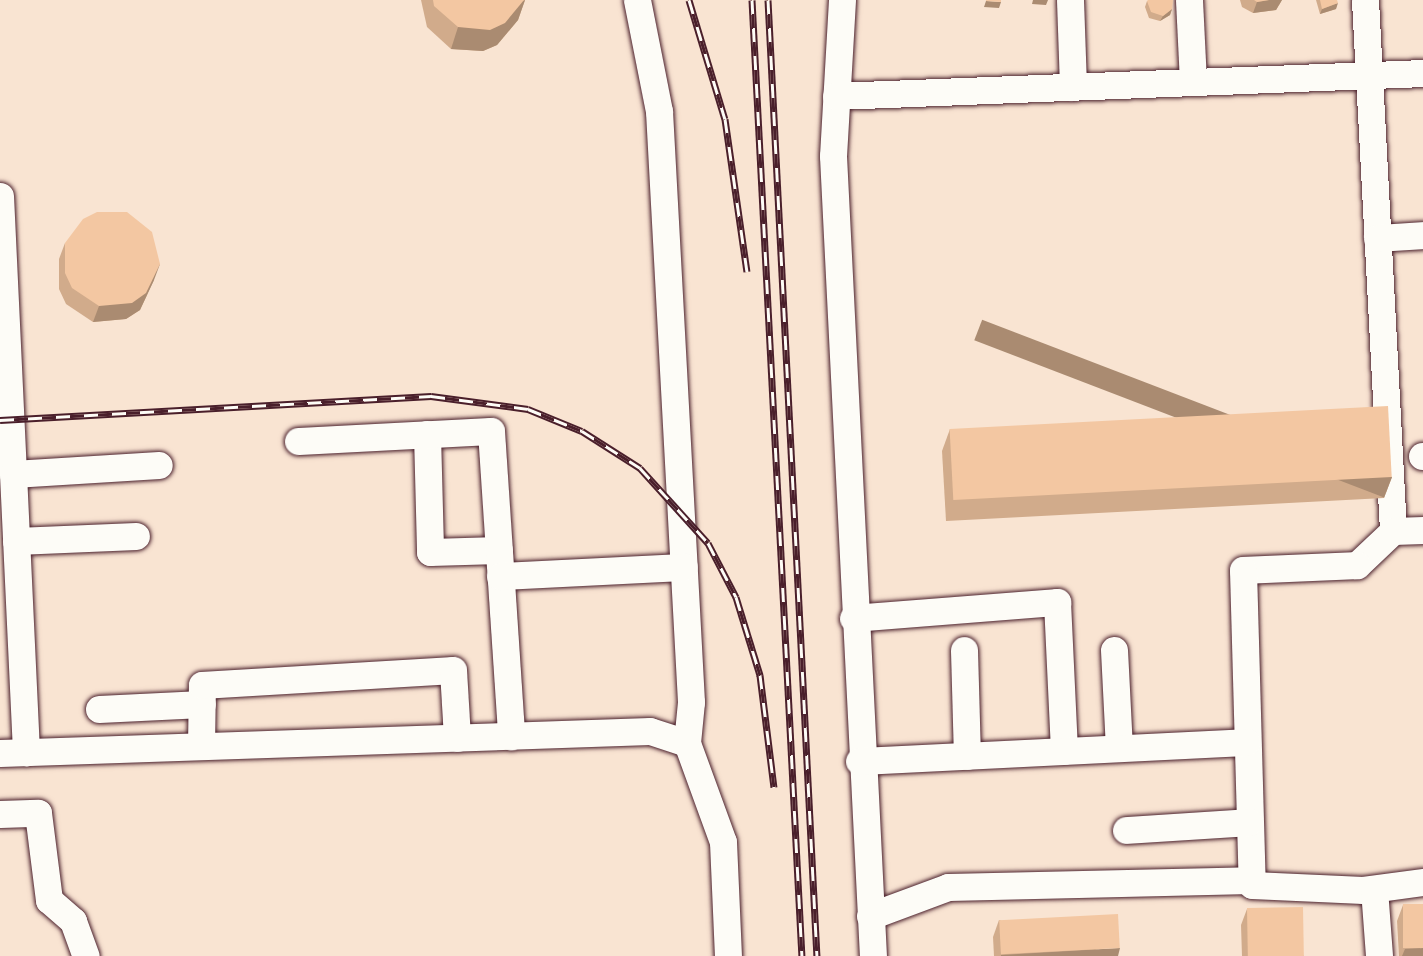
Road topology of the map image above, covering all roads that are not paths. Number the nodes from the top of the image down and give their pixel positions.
1 (637, 0) edge
2 (842, 0) edge
3 (1070, 0) edge
4 (1189, 0) edge
5 (1365, 0) edge
6 (1423, 73) edge
7 (1369, 76) junction
8 (1193, 82) junction
9 (1074, 87) junction
10 (836, 96) junction
11 (0, 196) edge
12 (1423, 235) edge
13 (1377, 238) junction
14 (427, 434) junction
15 (298, 441) dead end
16 (159, 465) dead end
17 (13, 474) junction
18 (1423, 530) edge
19 (1393, 531) junction
20 (136, 536) dead end
21 (16, 541) junction
22 (500, 563) junction
23 (684, 567) junction
24 (853, 618) junction
25 (964, 650) dead end
26 (1114, 650) dead end
27 (202, 704) junction
28 (99, 709) dead end
29 (511, 736) junction
30 (458, 738) junction
31 (1248, 742) junction
32 (687, 743) junction
33 (201, 746) junction
34 (1119, 748) junction
35 (1064, 751) junction
36 (13, 753) edge
37 (967, 756) junction
38 (859, 761) junction
39 (0, 814) edge
40 (1250, 822) junction
41 (1126, 830) dead end
42 (1251, 880) junction
43 (1423, 882) edge
44 (1374, 889) junction
45 (870, 916) junction
46 (86, 956) edge
47 (728, 956) edge
48 (873, 956) edge
49 (1379, 956) edge

1 - 23 lane
2 - 10 lane
3 - 9 lane
4 - 8 lane
5 - 7 lane
6 - 7 lane
7 - 8 lane
7 - 13 lane
8 - 9 lane
9 - 10 lane
10 - 24 lane
11 - 17 lane
12 - 13 lane
13 - 19 lane
14 - 15 lane
14 - 22 lane
14 - 22 lane
16 - 17 lane
17 - 21 lane
18 - 19 lane
19 - 31 lane
20 - 21 lane
21 - 36 lane
22 - 23 lane
22 - 29 lane
23 - 32 lane
24 - 35 lane
24 - 38 lane
25 - 37 lane
26 - 34 lane
27 - 28 lane
27 - 30 lane
27 - 33 lane
29 - 30 lane
29 - 32 lane
30 - 33 lane
31 - 34 lane
31 - 40 lane
32 - 47 lane
33 - 36 lane
34 - 35 lane
35 - 37 lane
37 - 38 lane
38 - 45 lane
39 - 46 lane
40 - 41 lane
40 - 42 lane
42 - 44 lane
42 - 45 lane
43 - 44 lane
44 - 49 lane
45 - 48 lane

